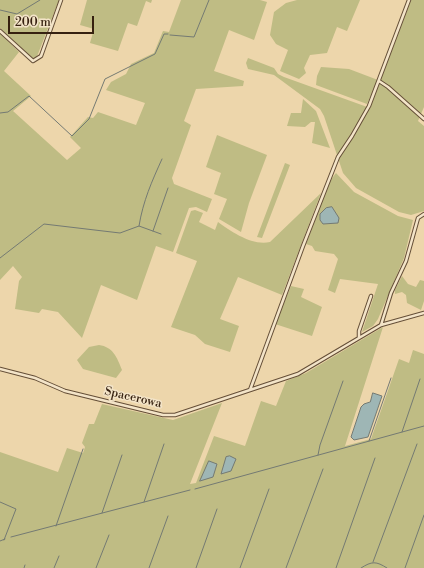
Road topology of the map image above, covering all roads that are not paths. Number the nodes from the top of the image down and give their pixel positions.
1 (61, 0) edge
2 (409, 0) edge
3 (0, 31) edge
4 (379, 81) junction
5 (424, 119) edge
6 (424, 214) edge
7 (372, 296) dead end
8 (424, 313) edge
9 (381, 325) junction
10 (359, 338) junction
11 (0, 369) edge
12 (250, 390) junction

1 - 3 street
2 - 4 street
4 - 5 street
4 - 12 street
6 - 9 street
7 - 10 street
8 - 9 street, Spacerowa
9 - 10 street, Spacerowa
10 - 12 street, Spacerowa
11 - 12 street, Spacerowa

